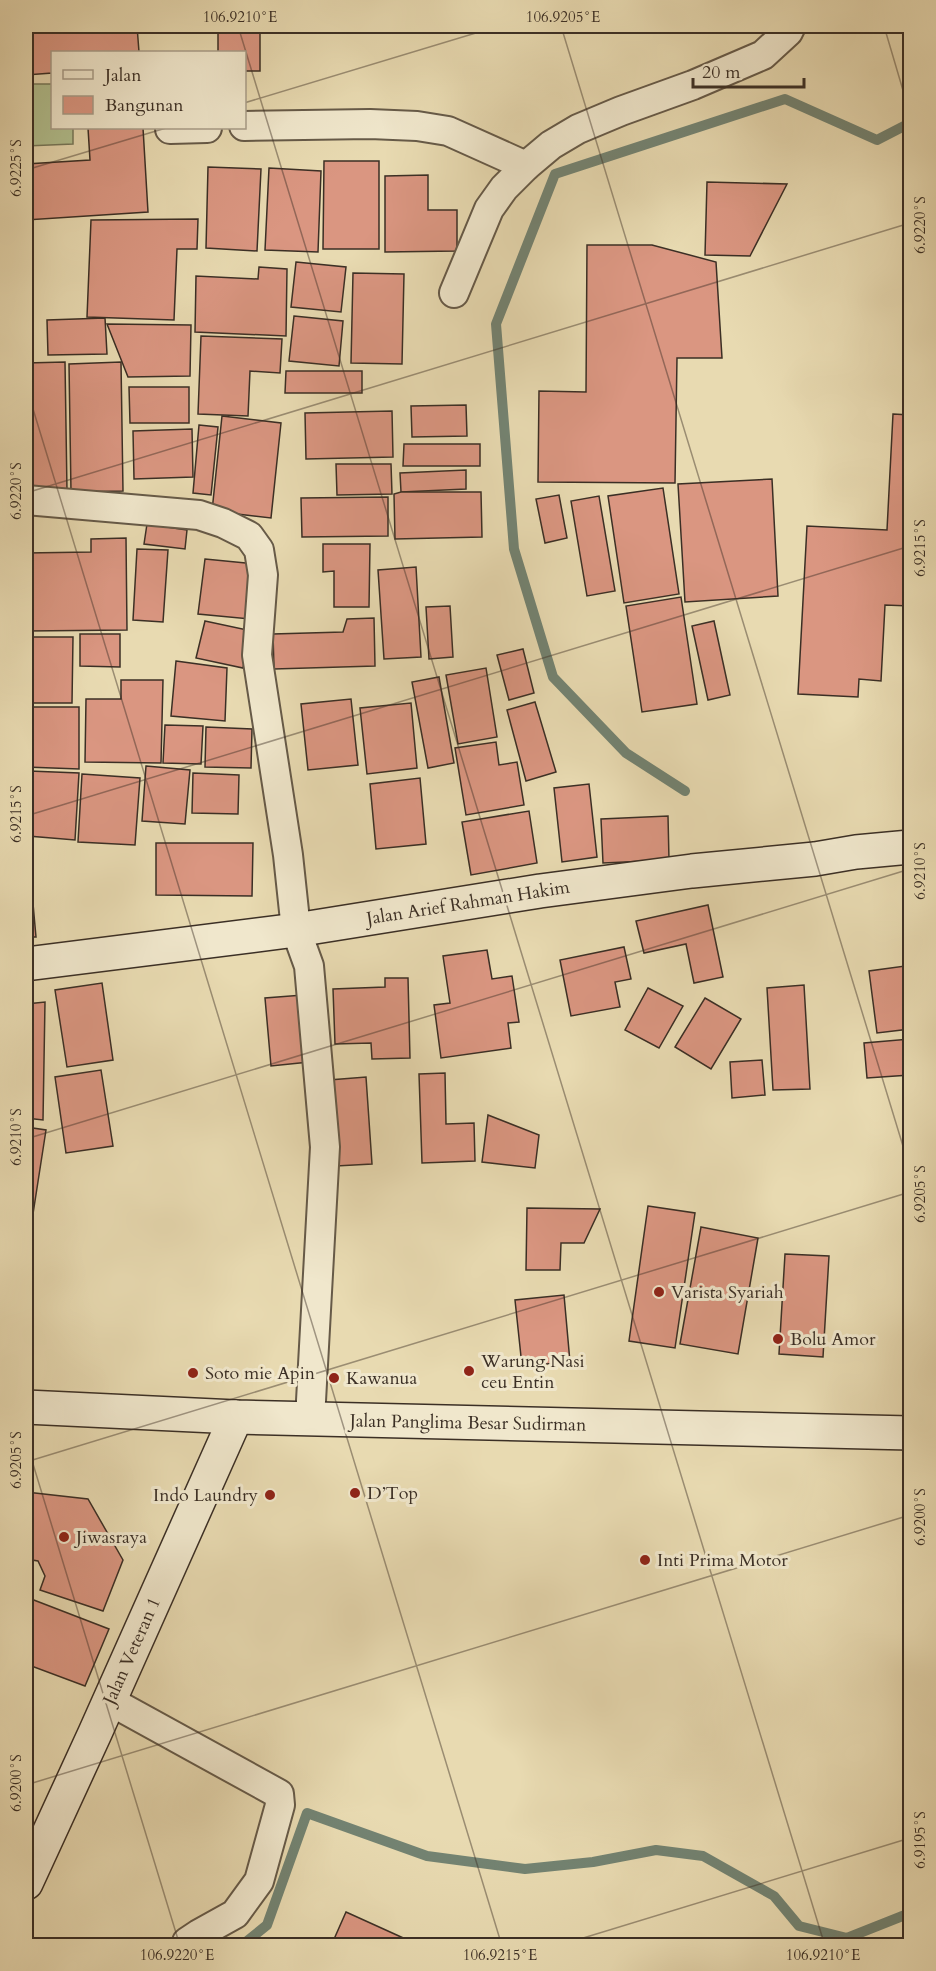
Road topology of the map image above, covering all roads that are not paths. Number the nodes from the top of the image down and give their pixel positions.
1 (791, 26) edge
2 (246, 126) edge
3 (526, 166) junction
4 (454, 293) dead end
5 (26, 500) edge
6 (910, 847) edge
7 (296, 930) junction
8 (26, 964) edge
9 (26, 1407) edge
10 (236, 1417) junction
11 (310, 1419) junction
12 (910, 1433) edge
13 (110, 1701) junction
14 (26, 1883) edge
15 (186, 1946) edge

1 - 3 street
2 - 3 street
3 - 4 street
5 - 7 street
6 - 7 main road, Jalan Arief Rahman Hakim
7 - 8 main road, Jalan Arief Rahman Hakim
7 - 11 street
9 - 10 main road, Jalan Panglima Besar Sudirman
10 - 11 main road, Jalan Panglima Besar Sudirman
10 - 13 main road, Jalan Veteran 1
11 - 12 main road, Jalan Panglima Besar Sudirman
13 - 14 main road, Jalan Veteran 1
13 - 15 street

